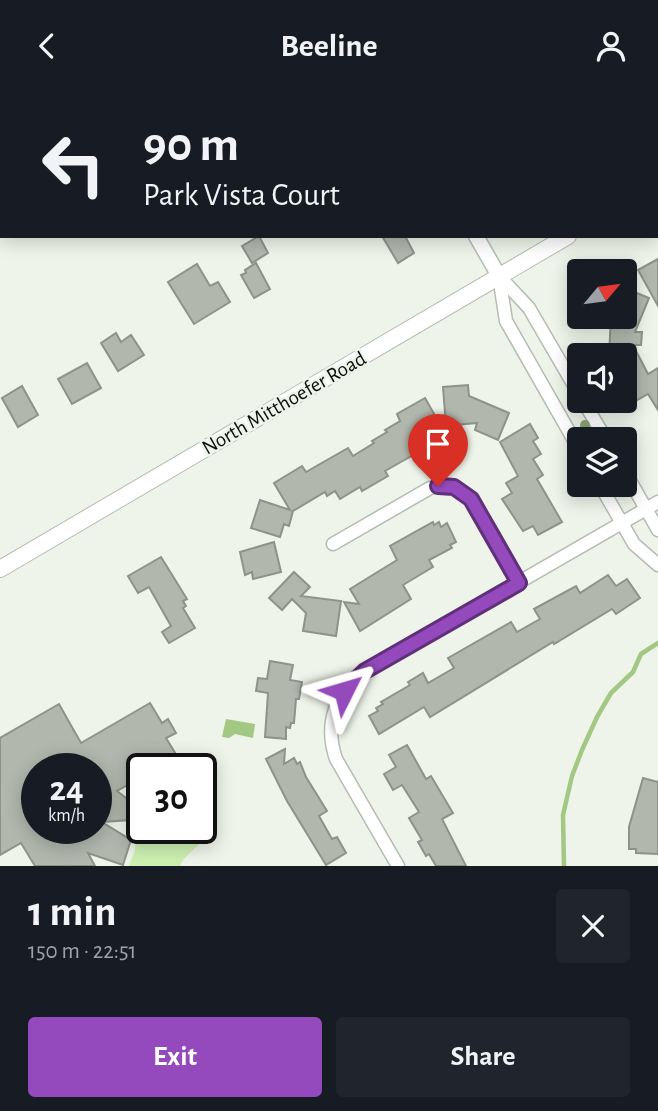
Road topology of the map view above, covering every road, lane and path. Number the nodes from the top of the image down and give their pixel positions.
1 (477, 238) edge
2 (565, 238) edge
3 (499, 276) junction
4 (567, 373) edge
5 (567, 428) edge
6 (637, 493) edge
7 (607, 497) edge
8 (658, 502) edge
9 (646, 509) junction
10 (622, 523) junction
11 (658, 530) edge
12 (333, 544) dead end
13 (658, 565) edge
14 (0, 569) edge
15 (519, 583) junction
16 (398, 866) edge

1 - 3 street
2 - 3 main road, North Mitthoefer Road
3 - 4 street
3 - 5 street
3 - 14 main road, North Mitthoefer Road
6 - 9 street
7 - 10 street
8 - 9 street
9 - 10 street
9 - 11 street
10 - 13 street
10 - 15 street
12 - 15 street
15 - 16 street

